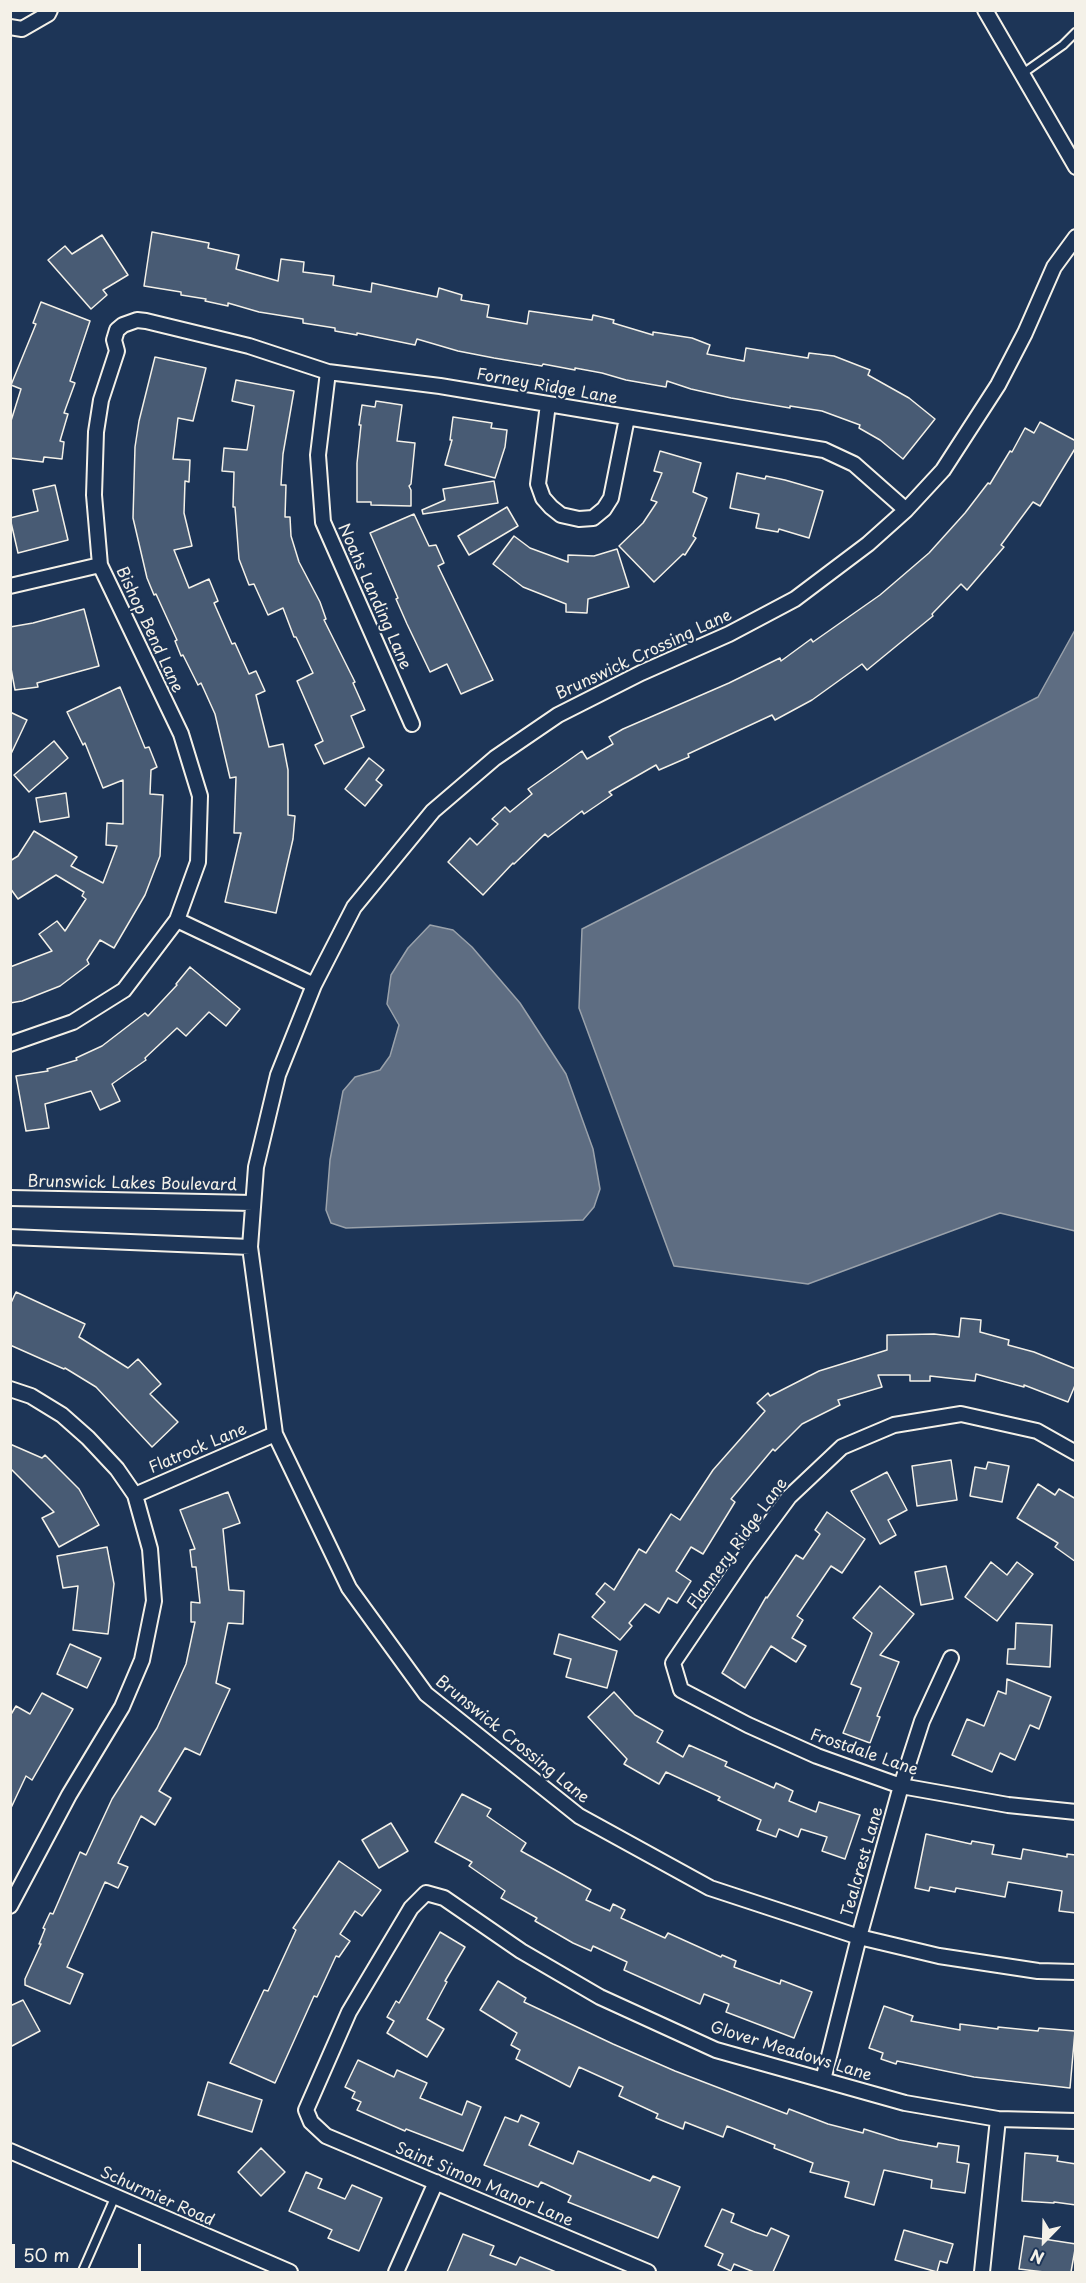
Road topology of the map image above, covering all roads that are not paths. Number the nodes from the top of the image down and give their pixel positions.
1 (50, 10) edge
2 (985, 10) edge
3 (10, 27) edge
4 (1076, 32) edge
5 (1022, 74) junction
6 (1076, 167) edge
7 (1076, 237) edge
8 (166, 327) joint
9 (328, 372) junction
10 (548, 404) junction
11 (627, 418) junction
12 (906, 510) junction
13 (100, 565) junction
14 (10, 586) edge
15 (412, 724) dead end
16 (177, 920) junction
17 (314, 985) junction
18 (10, 1044) edge
19 (10, 1198) edge
20 (253, 1203) junction
21 (10, 1237) edge
22 (250, 1247) junction
23 (10, 1389) edge
24 (275, 1434) junction
25 (1076, 1454) edge
26 (135, 1495) junction
27 (951, 1658) dead end
28 (673, 1663) joint
29 (901, 1786) junction
30 (1076, 1812) edge
31 (10, 1906) edge
32 (859, 1937) junction
33 (1076, 1972) edge
34 (823, 2080) junction
35 (998, 2119) junction
36 (1076, 2121) edge
37 (311, 2122) joint
38 (10, 2151) edge
39 (436, 2182) junction
40 (115, 2197) junction
41 (82, 2272) edge
42 (290, 2272) edge
43 (396, 2272) edge
44 (648, 2272) edge
45 (982, 2272) edge

1 - 3 street
2 - 5 street
4 - 5 lane
5 - 6 street
7 - 12 street, Brunswick Crossing Lane
8 - 9 street, Forney Ridge Lane
8 - 13 street, Bishop Bend Lane
9 - 10 street, Forney Ridge Lane
9 - 15 street, Noahs Landing Lane
10 - 11 street, Forney Ridge Lane
10 - 11 street
11 - 12 street, Forney Ridge Lane
12 - 17 street, Brunswick Crossing Lane
13 - 14 street
13 - 16 street, Bishop Bend Lane
16 - 17 street
16 - 18 street, Bishop Bend Lane
17 - 20 street, Brunswick Crossing Lane
19 - 20 street, Brunswick Lakes Boulevard
20 - 22 street, Brunswick Crossing Lane
21 - 22 street
22 - 24 street, Brunswick Crossing Lane
23 - 26 street
24 - 26 street, Flatrock Lane
24 - 32 street, Brunswick Crossing Lane
25 - 28 street, Flannery Ridge Lane
26 - 31 street
27 - 29 street, Tealcrest Lane
28 - 29 street, Frostdale Lane
29 - 30 street, Frostdale Lane
29 - 32 street, Tealcrest Lane
32 - 33 street, Brunswick Crossing Lane
32 - 34 street, Tealcrest Lane
34 - 35 street, Glover Meadows Lane
34 - 37 street, Glover Meadows Lane
35 - 36 street, Glover Meadows Lane
35 - 45 street
37 - 39 street, Saint Simon Manor Lane
38 - 40 street, Schurmier Road
39 - 43 street
39 - 44 street, Saint Simon Manor Lane
40 - 41 lane
40 - 42 street, Schurmier Road

